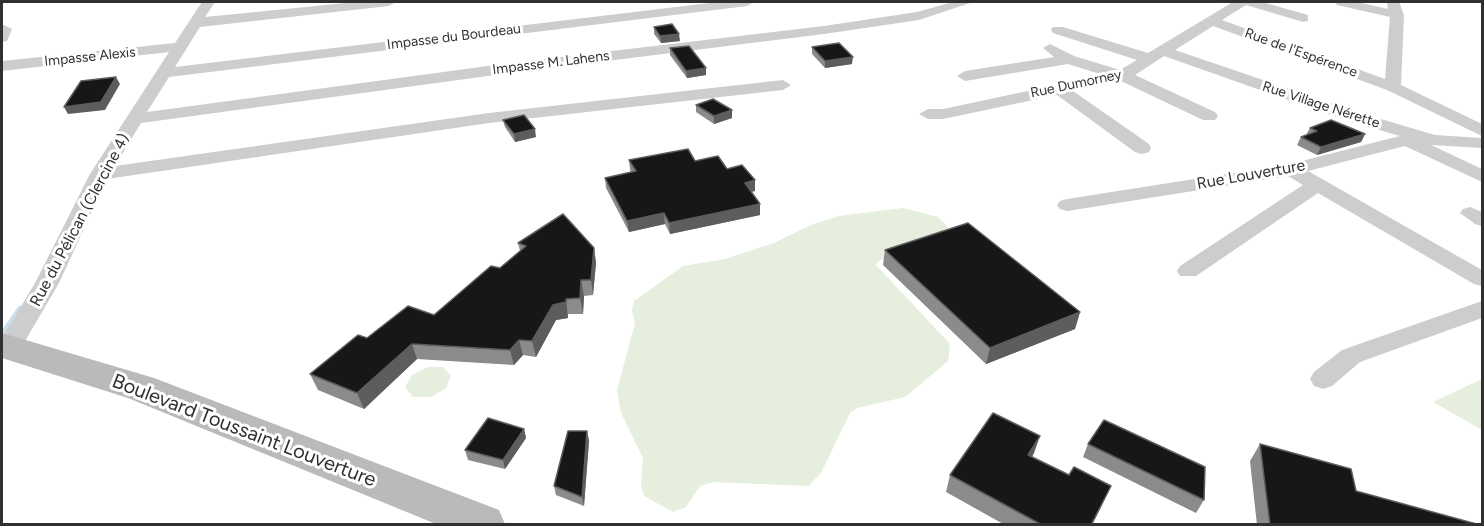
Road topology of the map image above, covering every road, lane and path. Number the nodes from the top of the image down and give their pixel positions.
1 (208, 2) edge
2 (389, 2) edge
3 (747, 2) edge
4 (966, 2) edge
5 (1242, 2) edge
6 (1249, 2) edge
7 (1342, 2) edge
8 (1395, 8) edge
9 (1303, 18) dead end
10 (1209, 20) junction
11 (193, 23) junction
12 (2, 28) edge
13 (1058, 30) dead end
14 (2, 38) edge
15 (178, 47) junction
16 (1050, 48) dead end
17 (1156, 55) junction
18 (1069, 59) junction
19 (2, 66) edge
20 (162, 74) junction
21 (965, 76) dead end
22 (1122, 76) junction
23 (783, 85) dead end
24 (1393, 87) junction
25 (1058, 88) junction
26 (928, 114) dead end
27 (1209, 116) dead end
28 (135, 119) junction
29 (1482, 131) edge
30 (1407, 140) junction
31 (1434, 140) junction
32 (1482, 142) edge
33 (1142, 148) dead end
34 (1291, 170) junction
35 (100, 174) junction
36 (1482, 177) edge
37 (1317, 185) junction
38 (1067, 205) dead end
39 (1188, 271) dead end
40 (1482, 279) edge
41 (1482, 309) edge
42 (5, 346) edge
43 (1323, 379) dead end
44 (483, 525) edge

1 - 11 street, Rue du Pélican (Clercine 4)
2 - 11 street
3 - 20 street, Impasse du Bourdeau
4 - 28 street, Impasse M. Lahens
5 - 10 street, Rue Dumorney
6 - 9 street
7 - 8 street
8 - 24 street
10 - 17 street, Rue Dumorney
10 - 24 street, Rue de l'Espérence
11 - 15 street, Rue du Pélican (Clercine 4)
12 - 14 street
13 - 17 street, Rue Village Nérette
15 - 19 street, Impasse Alexis
15 - 20 street, Rue du Pélican (Clercine 4)
16 - 18 street
17 - 22 street, Rue Dumorney
17 - 31 street, Rue Village Nérette
18 - 21 street
18 - 22 street
20 - 28 street, Rue du Pélican (Clercine 4)
22 - 25 street, Rue Dumorney
22 - 27 street
23 - 35 street
24 - 29 street, Rue de l'Espérence
25 - 26 street, Rue Dumorney
25 - 33 street
28 - 35 street, Rue du Pélican (Clercine 4)
30 - 31 street, Rue Louverture
30 - 34 street, Rue Louverture
30 - 36 street
31 - 32 street, Rue Village Nérette
34 - 37 street
34 - 38 street, Rue Louverture
35 - 42 street, Rue du Pélican (Clercine 4)
37 - 39 street
37 - 40 street
41 - 43 street
42 - 44 main road, Boulevard Toussaint Louverture

